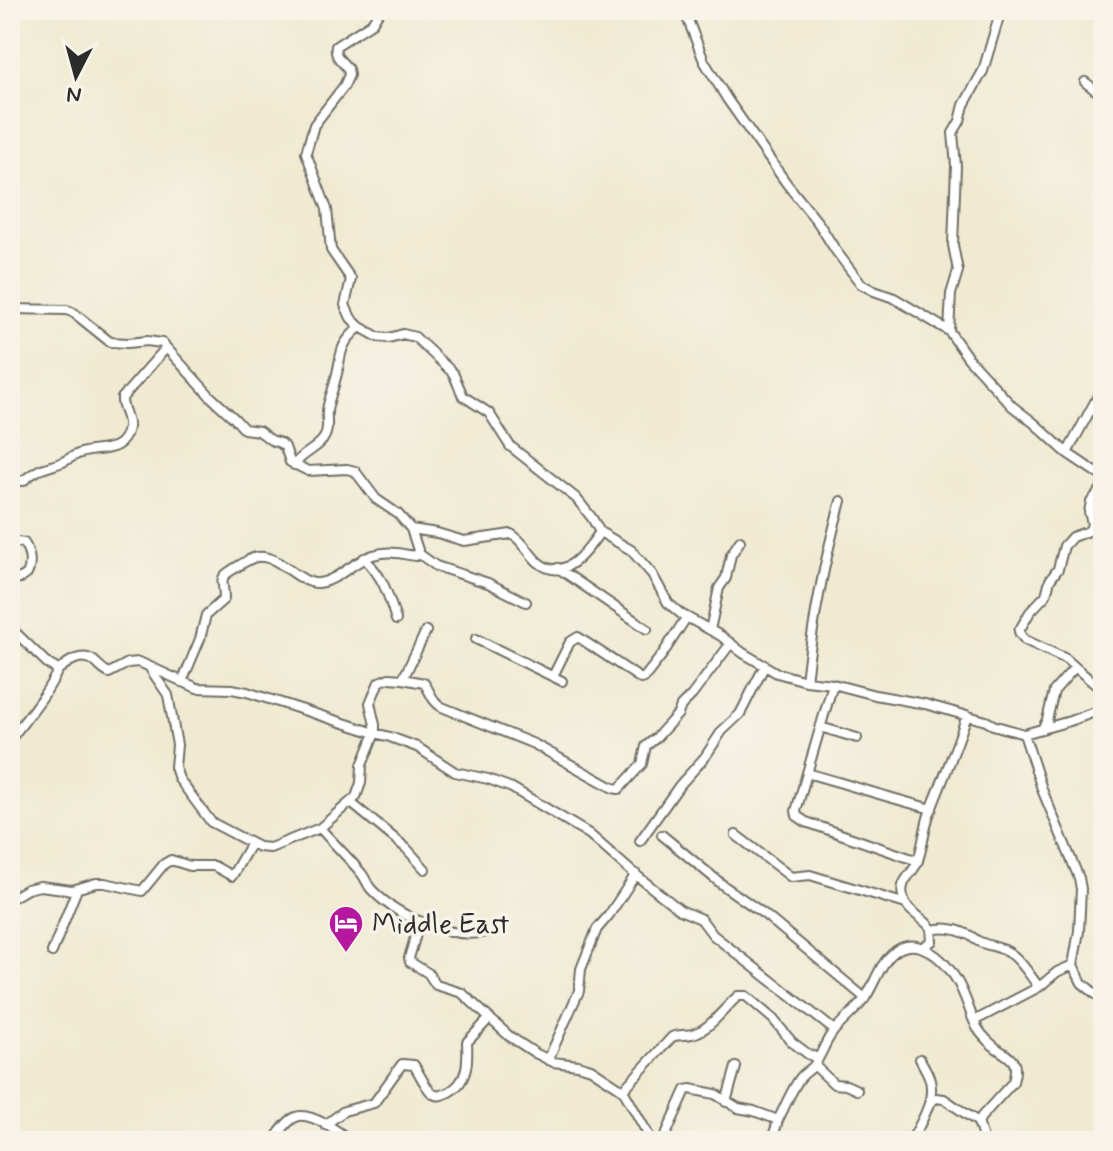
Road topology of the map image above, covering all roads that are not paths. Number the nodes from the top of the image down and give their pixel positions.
1 (380, 10) edge
2 (681, 10) edge
3 (1001, 10) edge
4 (1085, 82) dead end
5 (1103, 96) edge
6 (10, 309) edge
7 (360, 327) junction
8 (949, 331) junction
9 (166, 348) junction
10 (1103, 387) edge
11 (1067, 453) junction
12 (294, 465) junction
13 (1103, 477) edge
14 (10, 479) edge
15 (1103, 487) edge
16 (841, 501) dead end
17 (411, 529) junction
18 (600, 532) junction
19 (10, 541) edge
20 (740, 541) dead end
21 (418, 553) junction
22 (364, 558) junction
23 (558, 568) junction
24 (10, 579) edge
25 (526, 602) dead end
26 (686, 618) junction
27 (396, 620) dead end
28 (10, 627) edge
29 (647, 629) dead end
30 (710, 630) junction
31 (426, 631) dead end
32 (476, 639) dead end
33 (731, 643) junction
34 (765, 665) junction
35 (1075, 667) junction
36 (150, 669) junction
37 (58, 670) junction
38 (553, 676) junction
39 (403, 679) junction
40 (562, 681) dead end
41 (806, 681) junction
42 (182, 682) junction
43 (833, 684) junction
44 (1103, 691) edge
45 (1103, 709) edge
46 (967, 715) junction
47 (820, 727) junction
48 (1042, 729) junction
49 (375, 733) junction
50 (1024, 734) junction
51 (857, 738) dead end
52 (10, 740) edge
53 (807, 773) junction
54 (350, 802) junction
55 (932, 809) junction
56 (320, 828) junction
57 (662, 835) dead end
58 (736, 835) dead end
59 (640, 841) dead end
60 (251, 843) junction
61 (918, 861) junction
62 (425, 869) dead end
63 (636, 874) junction
64 (77, 889) junction
65 (10, 899) edge
66 (906, 904) junction
67 (420, 921) junction
68 (932, 930) junction
69 (490, 931) dead end
70 (932, 941) junction
71 (923, 947) junction
72 (52, 952) dead end
73 (933, 952) junction
74 (1073, 965) junction
75 (1039, 987) junction
76 (865, 998) junction
77 (1103, 1000) edge
78 (489, 1019) junction
79 (974, 1021) junction
80 (834, 1030) junction
81 (920, 1059) dead end
82 (548, 1060) junction
83 (816, 1062) junction
84 (736, 1067) dead end
85 (623, 1090) junction
86 (857, 1090) dead end
87 (726, 1102) junction
88 (930, 1103) junction
89 (778, 1120) junction
90 (978, 1122) junction
91 (325, 1125) junction
92 (273, 1141) edge
93 (350, 1141) edge
94 (654, 1141) edge
95 (663, 1141) edge
96 (772, 1141) edge
97 (911, 1141) edge
98 (984, 1141) edge

1 - 7 street
2 - 8 street
3 - 8 street
4 - 5 street
6 - 9 street
7 - 12 street
7 - 18 street
8 - 11 street
9 - 12 street
9 - 14 street
10 - 11 street
11 - 13 street
12 - 17 street
15 - 35 street
16 - 41 street
17 - 21 street
17 - 23 street
18 - 23 street
18 - 26 street
19 - 24 street
20 - 30 street
21 - 22 street
21 - 25 street
22 - 27 street
22 - 42 street
23 - 29 street
26 - 30 street
26 - 38 street
28 - 37 street
30 - 33 street
31 - 39 street
32 - 38 street
33 - 34 street
33 - 39 street
34 - 41 street
34 - 59 street
35 - 44 street
35 - 48 street
36 - 37 street
36 - 42 street
36 - 60 street
37 - 52 street
38 - 40 street
39 - 49 street
41 - 43 street
42 - 49 street
43 - 46 street
43 - 47 street
45 - 48 street
46 - 50 street
46 - 55 street
47 - 51 street
47 - 53 street
48 - 50 street
49 - 54 street
49 - 63 street
50 - 74 street
53 - 55 street
53 - 61 street
54 - 56 street
54 - 62 street
55 - 61 street
56 - 60 street
56 - 67 street
57 - 76 street
58 - 66 street
60 - 64 street
61 - 66 street
63 - 80 street
63 - 82 street
64 - 65 street
64 - 72 street
66 - 68 street
67 - 69 street
67 - 78 street
68 - 70 street
68 - 75 street
70 - 71 street
70 - 73 street
71 - 73 street
71 - 76 street
73 - 79 street
74 - 75 street
74 - 77 street
75 - 79 street
76 - 80 street
78 - 82 street
78 - 91 street
79 - 90 street
80 - 83 street
81 - 88 street
82 - 85 street
83 - 85 street
83 - 86 street
83 - 89 street
84 - 87 street
85 - 94 street
87 - 89 street
87 - 95 street
88 - 90 street
88 - 97 street
89 - 96 street
90 - 98 street
91 - 92 street
91 - 93 street

